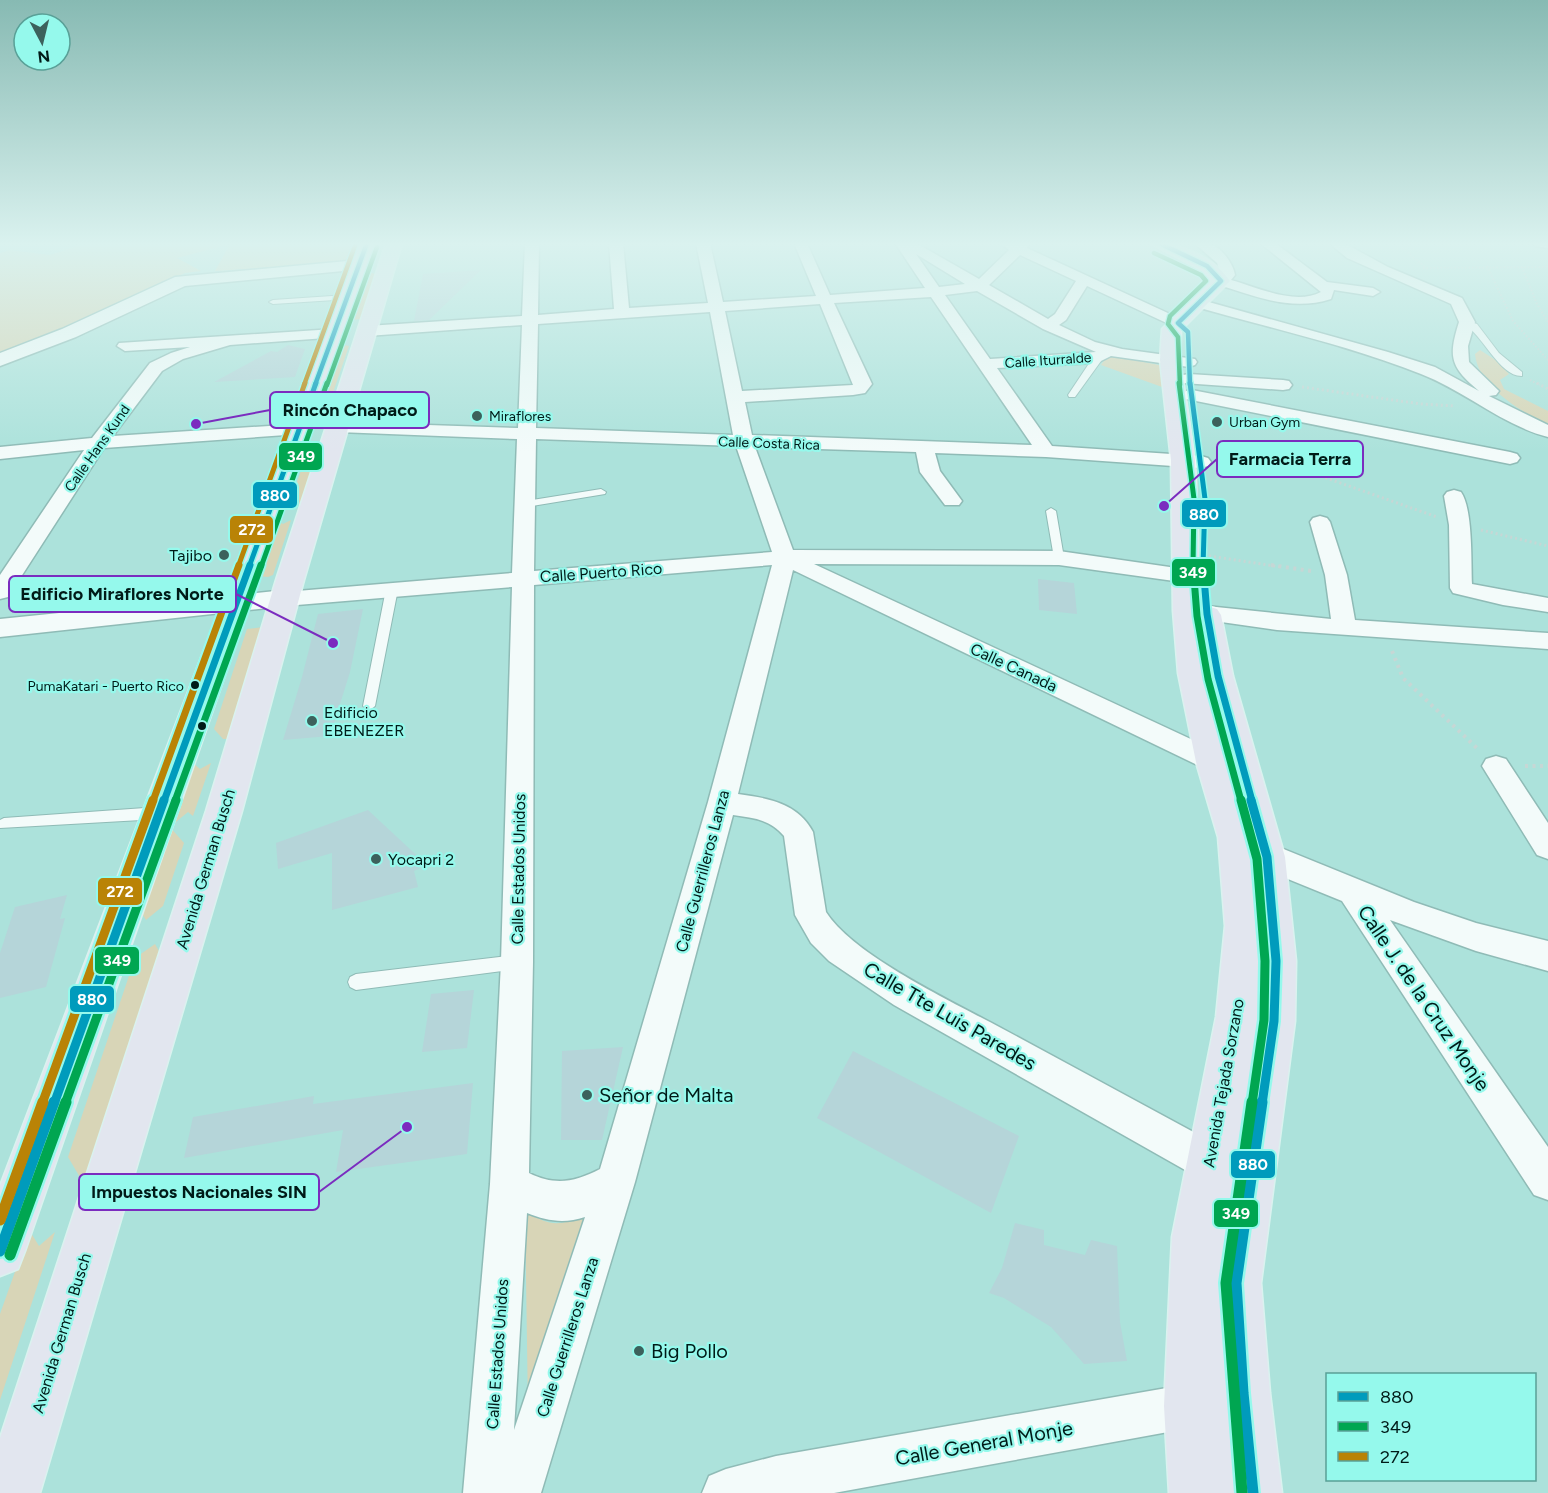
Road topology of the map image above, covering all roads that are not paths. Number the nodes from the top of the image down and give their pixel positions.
1 (113, 313) edge
2 (341, 313) edge
3 (372, 313) edge
4 (532, 313) edge
5 (654, 313) edge
6 (719, 313) edge
7 (830, 313) edge
8 (949, 313) edge
9 (1025, 313) edge
10 (1064, 313) edge
11 (1188, 313) joint
12 (1463, 313) edge
13 (622, 315) joint
14 (532, 321) junction
15 (1467, 322) junction
16 (1048, 326) junction
17 (366, 331) junction
18 (334, 334) junction
19 (224, 342) junction
20 (125, 346) dead end
21 (1103, 354) junction
22 (0, 360) edge
23 (987, 364) junction
24 (1185, 374) junction
25 (1520, 374) dead end
26 (1283, 385) road end
27 (1072, 394) dead end
28 (736, 398) junction
29 (1500, 409) junction
30 (338, 427) junction
31 (300, 429) junction
32 (1548, 431) edge
33 (527, 435) junction
34 (744, 442) junction
35 (98, 443) junction
36 (924, 446) junction
37 (1046, 451) junction
38 (0, 453) edge
39 (1510, 458) dead end
40 (1195, 460) junction
41 (601, 492) dead end
42 (1454, 496) dead end
43 (952, 501) dead end
44 (526, 504) junction
45 (1051, 511) dead end
46 (1320, 522) dead end
47 (785, 557) junction
48 (1059, 558) junction
49 (523, 578) junction
50 (1197, 587) junction
51 (392, 589) junction
52 (0, 592) edge
53 (285, 599) junction
54 (236, 604) junction
55 (1548, 605) edge
56 (1344, 626) junction
57 (0, 628) edge
58 (1548, 641) edge
59 (369, 706) dead end
60 (1496, 766) road end
61 (1228, 769) junction
62 (722, 802) junction
63 (159, 813) junction
64 (4, 824) dead end
65 (1252, 847) junction
66 (1548, 847) edge
67 (1353, 892) junction
68 (1548, 956) edge
69 (517, 962) junction
70 (356, 982) dead end
71 (1209, 1162) junction
72 (1548, 1180) edge
73 (616, 1182) junction
74 (509, 1184) junction
75 (1250, 1184) junction
76 (0, 1251) edge
77 (1243, 1393) junction
78 (1192, 1406) junction
79 (776, 1487) edge
80 (11, 1493) edge
81 (487, 1493) edge
82 (517, 1493) edge
83 (726, 1493) edge
84 (1198, 1493) edge
85 (1253, 1493) edge

1 - 22 main road
2 - 18 main road
3 - 17 main road, Avenida German Busch
4 - 14 street, Calle Estados Unidos
5 - 13 street
6 - 28 street
7 - 28 street
8 - 23 street
9 - 16 street
10 - 16 street
11 - 24 main road, Avenida Tejada Sorzano
11 - 29 street
12 - 15 street
13 - 14 street
14 - 17 street
14 - 33 street, Calle Estados Unidos
15 - 25 lane
15 - 29 street
16 - 21 street
17 - 18 main road
17 - 30 main road, Avenida German Busch
18 - 19 street
18 - 31 main road
19 - 20 street
19 - 35 street, Calle Hans Kund
21 - 23 street, Calle Iturralde
21 - 24 street
21 - 27 lane
23 - 37 street
24 - 26 street
24 - 39 street
24 - 40 main road, Avenida Tejada Sorzano
28 - 34 street
29 - 32 street
30 - 31 main road
30 - 33 street, Calle Costa Rica
30 - 53 main road, Avenida German Busch
31 - 35 street
31 - 54 main road
33 - 34 street, Calle Costa Rica
33 - 44 street, Calle Estados Unidos
34 - 36 street, Calle Costa Rica
34 - 47 street
35 - 38 street
35 - 52 street, Calle Hans Kund
36 - 37 street, Calle Costa Rica
36 - 43 street
37 - 40 street, Calle Costa Rica
40 - 50 main road, Avenida Tejada Sorzano
41 - 44 lane
42 - 55 street
44 - 49 street, Calle Estados Unidos
45 - 48 lane
46 - 56 street
47 - 48 street, Calle Puerto Rico
47 - 49 street, Calle Puerto Rico
47 - 61 street, Calle Canada
47 - 62 street, Calle Guerrilleros Lanza
48 - 50 street, Calle Puerto Rico
49 - 51 street, Calle Puerto Rico
49 - 69 street, Calle Estados Unidos
50 - 56 street, Calle Puerto Rico
50 - 61 main road, Avenida Tejada Sorzano
51 - 53 street, Calle Puerto Rico
51 - 59 lane
53 - 54 main road, Calle Puerto Rico
53 - 80 main road, Avenida German Busch
54 - 57 main road, Calle Puerto Rico
54 - 63 main road
56 - 58 street, Calle Puerto Rico
60 - 66 street
61 - 65 main road, Avenida Tejada Sorzano
62 - 71 street, Calle Tte Luis Paredes
62 - 73 street, Calle Guerrilleros Lanza
63 - 64 lane
63 - 76 main road
65 - 67 street, Calle J. de la Cruz Monje
65 - 71 main road, Avenida Tejada Sorzano
65 - 75 main road, Avenida Tejada Sorzano
67 - 68 street
67 - 72 street, Calle J. de la Cruz Monje
69 - 70 lane
69 - 74 street, Calle Estados Unidos
71 - 75 street, Calle Tte Luis Paredes
71 - 78 main road, Avenida Tejada Sorzano
73 - 74 street
73 - 82 street, Calle Guerrilleros Lanza
74 - 81 street, Calle Estados Unidos
75 - 77 main road, Avenida Tejada Sorzano
77 - 78 street, Calle General Monje
77 - 85 main road, Avenida Tejada Sorzano
78 - 79 street, Calle General Monje
78 - 84 main road, Avenida Tejada Sorzano
79 - 83 street, Calle General Monje

